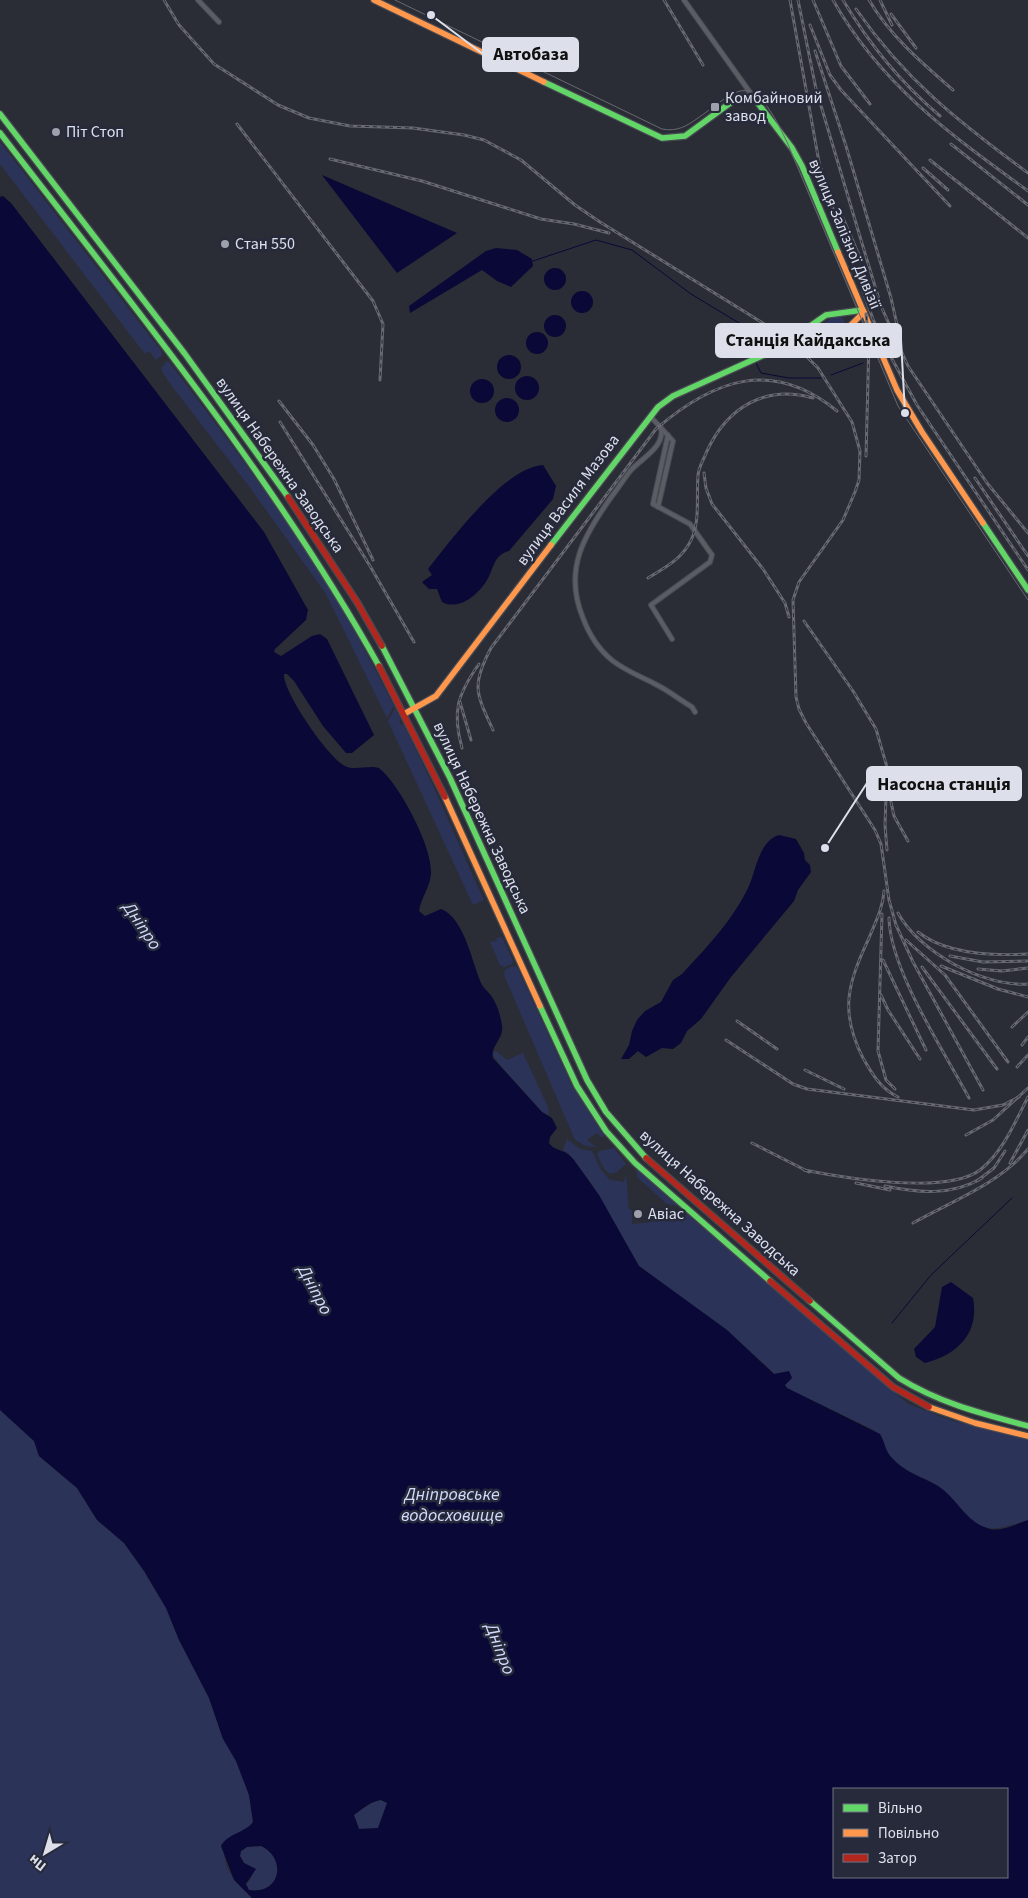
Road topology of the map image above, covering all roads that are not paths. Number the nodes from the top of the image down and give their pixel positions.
1 (198, 0) edge
2 (374, 0) edge
3 (684, 0) edge
4 (218, 22) dead end
5 (754, 98) junction
6 (0, 114) edge
7 (0, 133) edge
8 (863, 311) junction
9 (777, 348) junction
10 (650, 416) junction
11 (661, 428) junction
12 (1028, 590) edge
13 (672, 640) dead end
14 (415, 709) junction
15 (695, 712) dead end
16 (404, 714) junction
17 (1028, 1426) edge
18 (1028, 1436) edge

1 - 4 street
2 - 5 main road
3 - 5 street, вулиця Залізної Дивізії
5 - 8 main road, вулиця Залізної Дивізії
6 - 14 main road, вулиця Набережна Заводська
7 - 16 main road, вулиця Набережна Заводська
8 - 9 main road, вулиця Василя Мазова
8 - 9 main road, вулиця Василя Мазова
8 - 12 main road, вулиця Залізної Дивізії
9 - 10 main road, вулиця Василя Мазова
10 - 11 street
10 - 14 main road, вулиця Василя Мазова
11 - 13 street
11 - 15 street
14 - 16 main road, вулиця Василя Мазова
14 - 17 main road, вулиця Набережна Заводська
16 - 18 main road, вулиця Набережна Заводська

